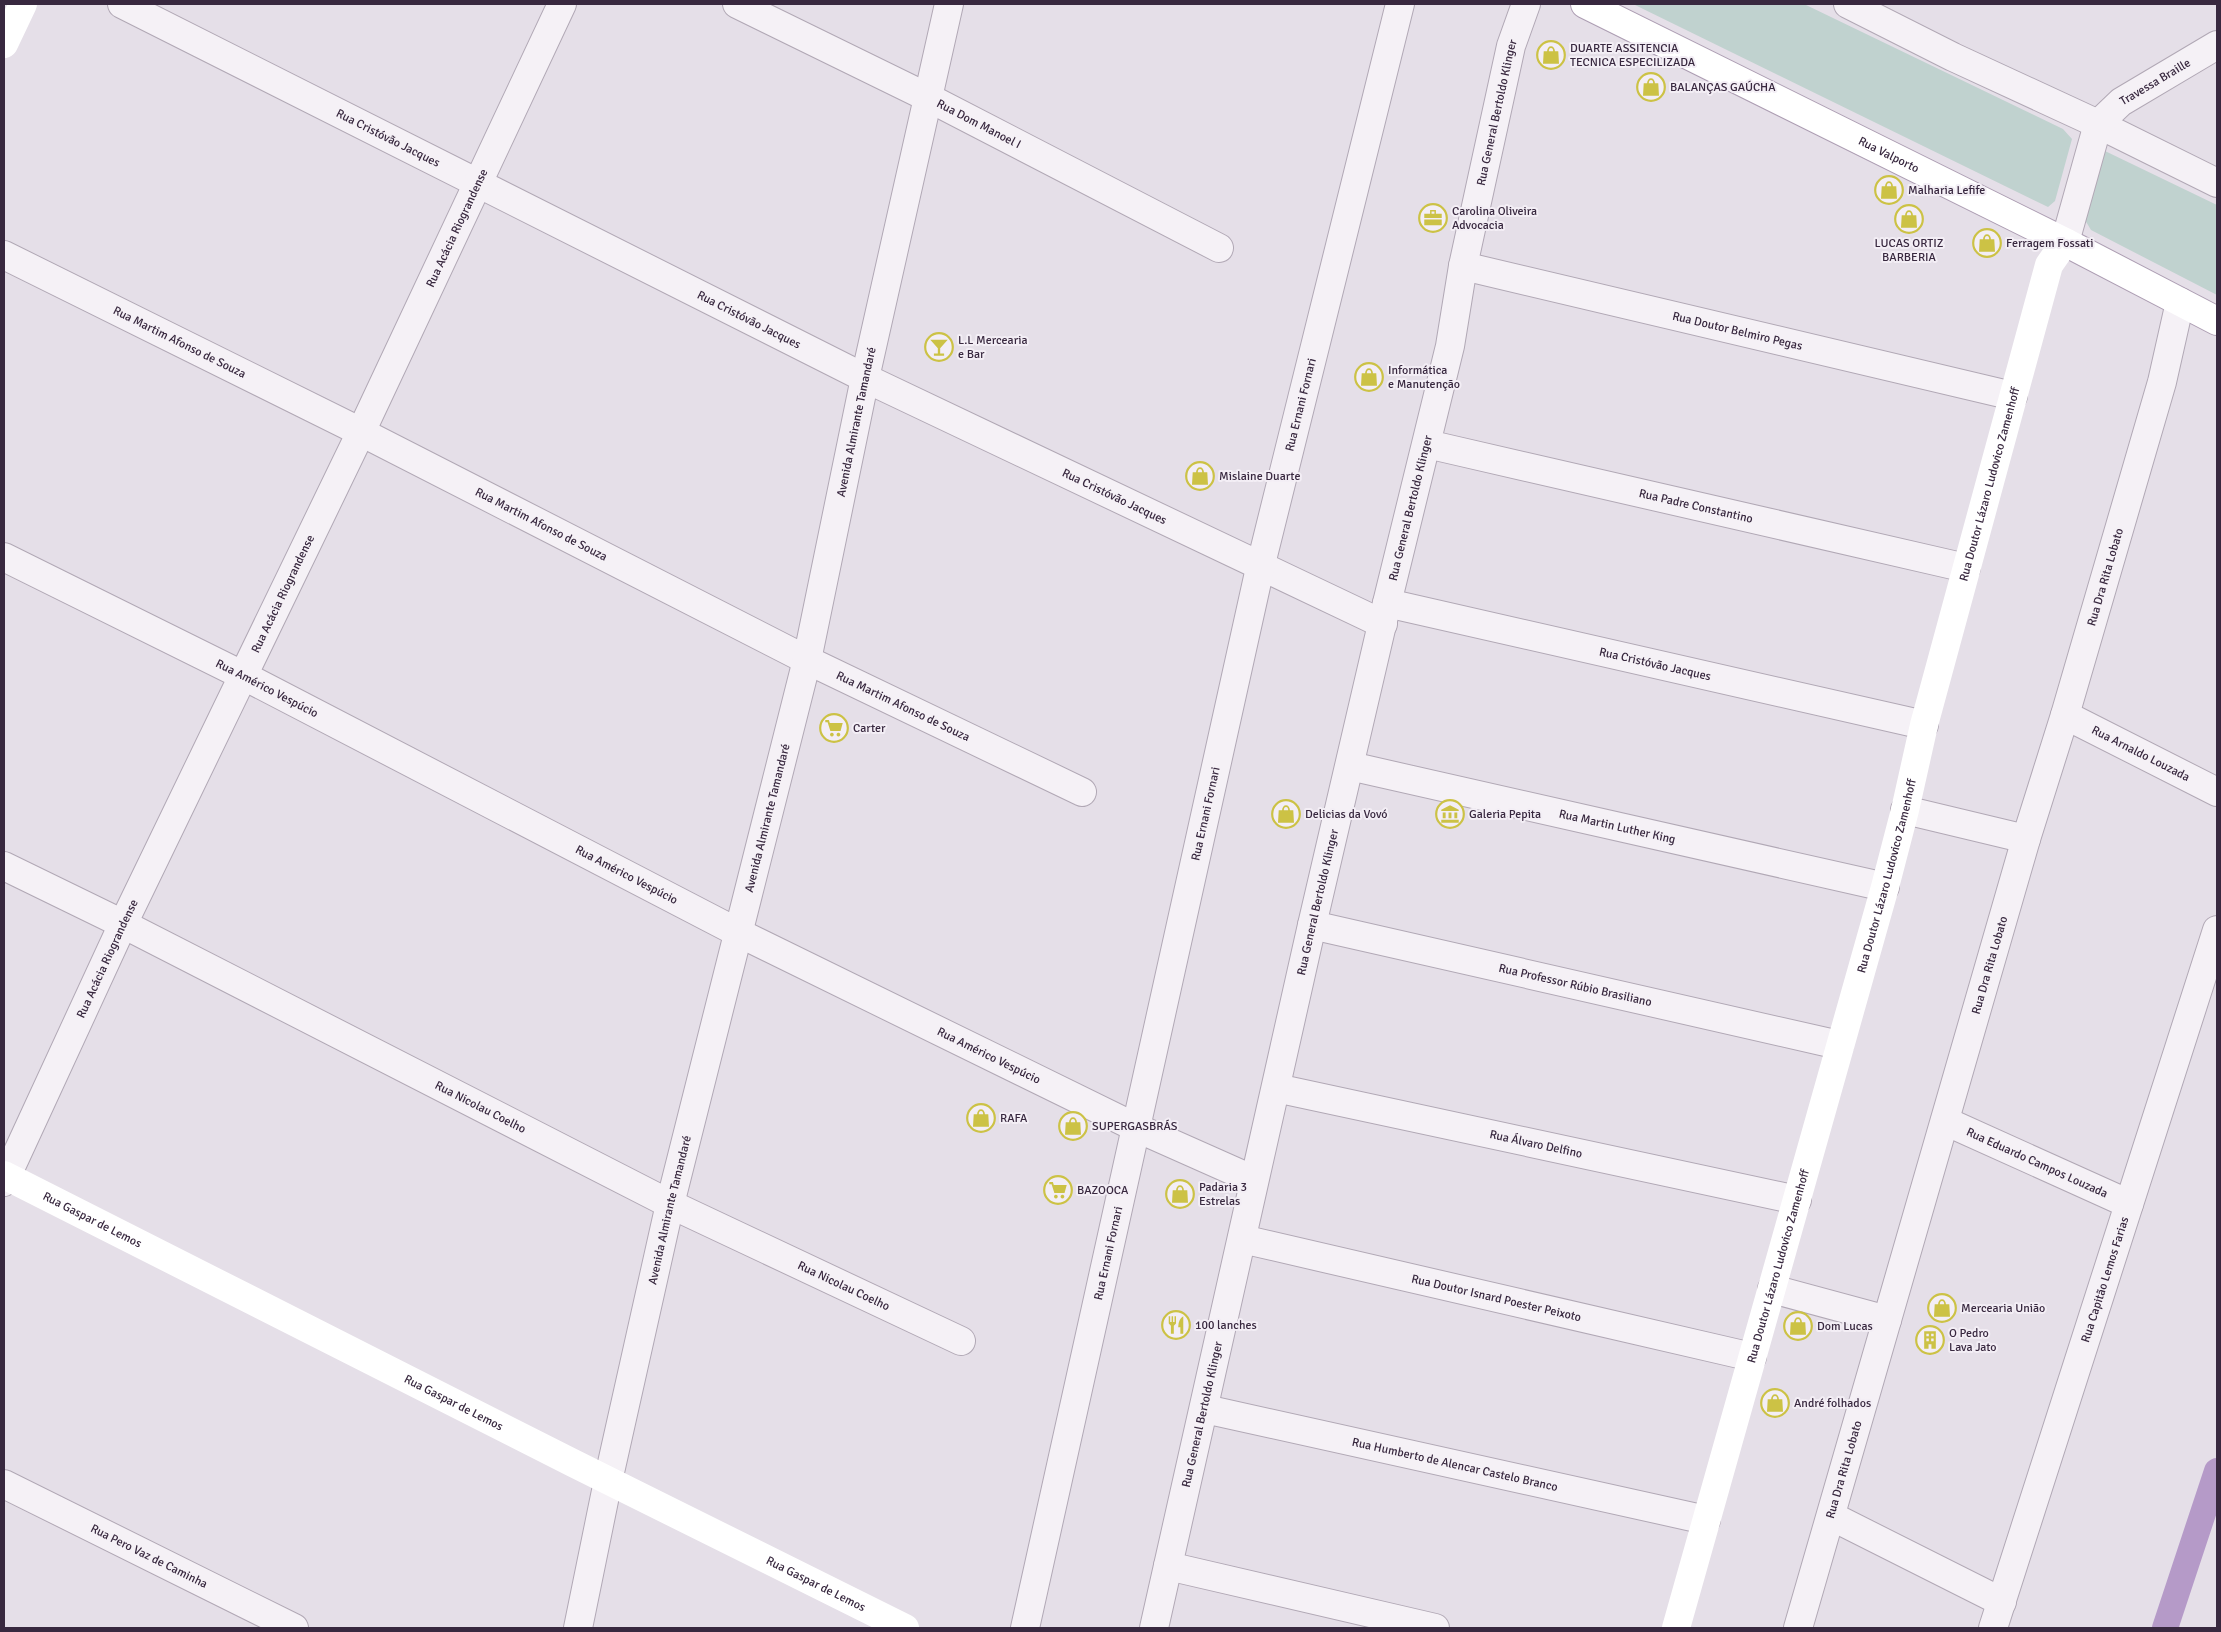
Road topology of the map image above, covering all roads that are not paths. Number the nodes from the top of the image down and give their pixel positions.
1 (22, 4) edge
2 (122, 4) edge
3 (562, 4) edge
4 (737, 4) edge
5 (949, 4) edge
6 (1400, 4) edge
7 (1526, 4) edge
8 (1585, 4) edge
9 (1848, 4) edge
10 (4, 44) edge
11 (2217, 46) edge
12 (927, 97) junction
13 (2098, 124) junction
14 (479, 182) junction
15 (2217, 183) edge
16 (2065, 242) junction
17 (1219, 248) dead end
18 (4, 255) edge
19 (1463, 266) junction
20 (2180, 302) junction
21 (2217, 321) edge
22 (864, 378) junction
23 (2013, 396) junction
24 (361, 432) junction
25 (1427, 444) junction
26 (4, 557) edge
27 (1260, 568) junction
28 (1966, 568) junction
29 (1385, 614) junction
30 (807, 660) junction
31 (244, 676) junction
32 (2065, 715) junction
33 (1924, 725) junction
34 (1350, 766) junction
35 (1082, 792) dead end
36 (2217, 792) edge
37 (1906, 810) junction
38 (2026, 839) junction
39 (4, 866) edge
40 (1885, 887) junction
41 (123, 924) junction
42 (1312, 925) junction
43 (2217, 930) edge
44 (738, 932) junction
45 (1839, 1046) junction
46 (1276, 1088) junction
47 (1945, 1121) junction
48 (1137, 1128) junction
49 (5, 1178) edge
50 (1254, 1180) junction
51 (1797, 1200) junction
52 (670, 1204) junction
53 (2129, 1204) junction
54 (1242, 1238) junction
55 (1772, 1289) junction
56 (1887, 1320) junction
57 (961, 1341) dead end
58 (1752, 1357) junction
59 (1204, 1409) junction
60 (608, 1481) junction
61 (4, 1484) edge
62 (1831, 1516) junction
63 (1706, 1520) junction
64 (1168, 1566) junction
65 (2002, 1602) junction
66 (294, 1628) edge
67 (578, 1628) edge
68 (905, 1628) edge
69 (1025, 1628) edge
70 (1154, 1628) edge
71 (1435, 1628) edge
72 (1676, 1628) edge
73 (1798, 1628) edge
74 (1994, 1628) edge

1 - 10 street
2 - 14 street, Rua Cristóvão Jacques
3 - 14 street, Rua Acácia Riograndense
4 - 12 street, Rua Dom Manoel I
5 - 12 street, Avenida Almirante Tamandaré
6 - 27 street, Rua Ernani Fornari
7 - 19 street, Rua General Bertoldo Klinger
8 - 16 street, Rua Valporto
9 - 13 street
11 - 13 street, Travessa Braille
12 - 17 street, Rua Dom Manoel I
12 - 22 street, Avenida Almirante Tamandaré
13 - 15 street
13 - 16 street, Rua Doutor Lázaro Ludovico Zamenhoff
14 - 22 street, Rua Cristóvão Jacques
14 - 24 street, Rua Acácia Riograndense
16 - 20 street, Rua Valporto
16 - 23 street, Rua Doutor Lázaro Ludovico Zamenhoff
18 - 24 street, Rua Martim Afonso de Souza
19 - 23 street, Rua Doutor Belmiro Pegas
19 - 25 street, Rua General Bertoldo Klinger
20 - 21 street, Rua Valporto
20 - 32 street, Rua Dra Rita Lobato
22 - 27 street, Rua Cristóvão Jacques
22 - 30 street, Avenida Almirante Tamandaré
23 - 28 street, Rua Doutor Lázaro Ludovico Zamenhoff
24 - 30 street, Rua Martim Afonso de Souza
24 - 31 street, Rua Acácia Riograndense
25 - 28 street, Rua Padre Constantino
25 - 29 street, Rua General Bertoldo Klinger
26 - 31 street, Rua Américo Vespúcio
27 - 29 street, Rua Cristóvão Jacques
27 - 48 street, Rua Ernani Fornari
28 - 33 street, Rua Doutor Lázaro Ludovico Zamenhoff
29 - 33 street, Rua Cristóvão Jacques
29 - 34 street, Rua General Bertoldo Klinger
30 - 35 street, Rua Martim Afonso de Souza
30 - 44 street, Avenida Almirante Tamandaré
31 - 41 street, Rua Acácia Riograndense
31 - 44 street, Rua Américo Vespúcio
32 - 36 street, Rua Arnaldo Louzada
32 - 38 street, Rua Dra Rita Lobato
33 - 37 street, Rua Doutor Lázaro Ludovico Zamenhoff
34 - 40 street, Rua Martin Luther King
34 - 42 street, Rua General Bertoldo Klinger
37 - 38 street
37 - 40 street, Rua Doutor Lázaro Ludovico Zamenhoff
38 - 47 street, Rua Dra Rita Lobato
39 - 41 street, Rua Nicolau Coelho
40 - 45 street, Rua Doutor Lázaro Ludovico Zamenhoff
41 - 49 street, Rua Acácia Riograndense
41 - 52 street, Rua Nicolau Coelho
42 - 45 street, Rua Professor Rúbio Brasiliano
42 - 46 street, Rua General Bertoldo Klinger
43 - 53 street, Rua Capitão Lemos Farias
44 - 48 street, Rua Américo Vespúcio
44 - 52 street, Avenida Almirante Tamandaré
45 - 51 street, Rua Doutor Lázaro Ludovico Zamenhoff
46 - 50 street, Rua General Bertoldo Klinger
46 - 51 street, Rua Álvaro Delfino
47 - 53 street, Rua Eduardo Campos Louzada
47 - 56 street, Rua Dra Rita Lobato
48 - 50 street, Rua Américo Vespúcio
48 - 69 street, Rua Ernani Fornari
49 - 60 street, Rua Gaspar de Lemos
50 - 54 street, Rua General Bertoldo Klinger
51 - 55 street, Rua Doutor Lázaro Ludovico Zamenhoff
52 - 57 street, Rua Nicolau Coelho
52 - 60 street, Avenida Almirante Tamandaré
53 - 65 street, Rua Capitão Lemos Farias
54 - 58 street, Rua Doutor Isnard Poester Peixoto
54 - 59 street, Rua General Bertoldo Klinger
55 - 56 street
55 - 58 street, Rua Doutor Lázaro Ludovico Zamenhoff
56 - 62 street, Rua Dra Rita Lobato
58 - 63 street, Rua Doutor Lázaro Ludovico Zamenhoff
59 - 63 street, Rua Humberto de Alencar Castelo Branco
59 - 64 street, Rua General Bertoldo Klinger
60 - 67 street, Avenida Almirante Tamandaré
60 - 68 street, Rua Gaspar de Lemos
61 - 66 street, Rua Pero Vaz de Caminha
62 - 65 street
62 - 73 street, Rua Dra Rita Lobato
63 - 72 street, Rua Doutor Lázaro Ludovico Zamenhoff
64 - 70 street, Rua General Bertoldo Klinger
64 - 71 street
65 - 74 street, Rua Capitão Lemos Farias

